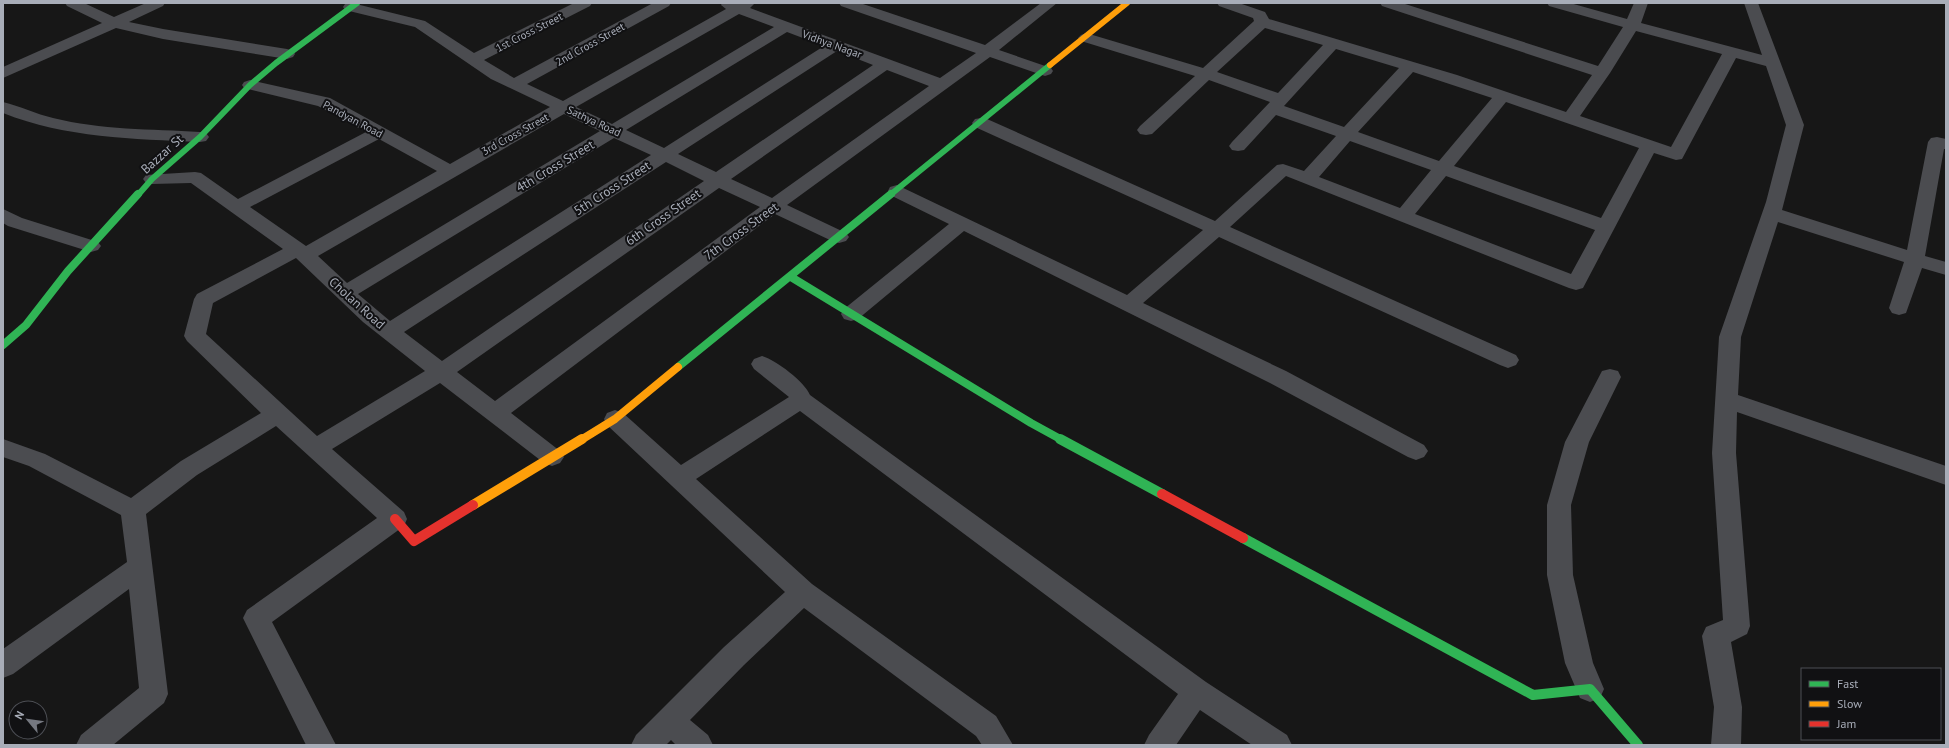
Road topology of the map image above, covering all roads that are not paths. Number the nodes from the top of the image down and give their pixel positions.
1 (72, 3) edge
2 (158, 3) edge
3 (585, 3) edge
4 (664, 3) edge
5 (846, 3) edge
6 (1050, 3) edge
7 (1127, 3) edge
8 (1224, 3) edge
9 (1387, 3) edge
10 (1554, 3) edge
11 (1641, 3) edge
12 (1750, 3) edge
13 (354, 5) edge
14 (736, 5) edge
15 (1262, 22) junction
16 (115, 23) junction
17 (1632, 25) junction
18 (785, 27) junction
19 (1086, 38) junction
20 (1332, 44) junction
21 (836, 46) junction
22 (988, 51) junction
23 (1731, 52) junction
24 (287, 54) junction
25 (473, 60) junction
26 (1772, 63) junction
27 (885, 64) junction
28 (1410, 66) junction
29 (1045, 71) junction
30 (1602, 73) junction
31 (3, 74) edge
32 (1206, 74) junction
33 (515, 84) junction
34 (250, 85) junction
35 (942, 85) junction
36 (1503, 95) junction
37 (1277, 104) junction
38 (3, 107) edge
39 (564, 107) junction
40 (1570, 118) junction
41 (981, 123) junction
42 (614, 130) junction
43 (1146, 130) dead end
44 (379, 132) junction
45 (1347, 134) junction
46 (200, 137) junction
47 (1946, 144) edge
48 (1649, 145) junction
49 (1238, 146) dead end
50 (664, 154) junction
51 (1444, 168) junction
52 (450, 171) junction
53 (152, 179) junction
54 (717, 179) junction
55 (1307, 179) junction
56 (897, 191) junction
57 (774, 206) junction
58 (236, 207) junction
59 (1771, 213) junction
60 (3, 215) edge
61 (1403, 216) junction
62 (962, 223) junction
63 (1606, 226) junction
64 (1217, 229) junction
65 (839, 237) junction
66 (91, 246) junction
67 (300, 252) junction
68 (1915, 259) junction
69 (1946, 269) edge
70 (791, 277) junction
71 (345, 293) junction
72 (1129, 304) junction
73 (1899, 308) dead end
74 (852, 314) junction
75 (389, 332) junction
76 (3, 345) edge
77 (1508, 360) dead end
78 (762, 364) dead end
79 (441, 372) junction
80 (1610, 377) dead end
81 (801, 400) junction
82 (1727, 400) junction
83 (495, 413) junction
84 (277, 414) junction
85 (615, 419) junction
86 (3, 448) edge
87 (316, 448) junction
88 (1416, 451) dead end
89 (552, 457) junction
90 (1946, 476) edge
91 (679, 478) junction
92 (133, 510) junction
93 (395, 519) junction
94 (140, 567) junction
95 (803, 592) junction
96 (3, 666) edge
97 (1590, 689) junction
98 (1196, 691) junction
99 (670, 721) junction
100 (91, 745) edge
101 (321, 745) edge
102 (646, 745) edge
103 (698, 745) edge
104 (998, 745) edge
105 (1159, 745) edge
106 (1277, 745) edge
107 (1638, 745) edge
108 (1726, 745) edge

1 - 16 street
2 - 16 street
3 - 25 street, 1st Cross Street
4 - 33 street, 2nd Cross Street
5 - 22 street
6 - 22 street, 7th Cross Street
7 - 19 street
8 - 15 street
9 - 30 street
10 - 17 street
11 - 17 street
12 - 26 street
13 - 24 street, Bazzar St
13 - 25 street, Sathya Road
14 - 18 street, Vidhya Nagar
14 - 39 street, 3rd Cross Street
15 - 20 street
15 - 32 street
16 - 24 street
16 - 31 street
17 - 23 street
17 - 30 street
18 - 21 street, Vidhya Nagar
18 - 42 street, 4th Cross Street
19 - 29 street
19 - 32 street
20 - 28 street
20 - 37 street
21 - 27 street, Vidhya Nagar
21 - 50 street, 5th Cross Street
22 - 29 street
22 - 35 street, 7th Cross Street
23 - 26 street
23 - 48 street
24 - 34 street, Bazzar St
25 - 33 street, Sathya Road
26 - 59 street
27 - 35 street, Vidhya Nagar
27 - 54 street, 6th Cross Street
28 - 36 street
28 - 45 street
29 - 41 street
30 - 40 street
32 - 37 street
32 - 43 street
33 - 39 street, Sathya Road
34 - 44 street, Pandyan Road
34 - 46 street, Bazzar St
35 - 57 street, 7th Cross Street
36 - 40 street
36 - 51 street
37 - 45 street
37 - 49 street
38 - 46 street
39 - 42 street, Sathya Road
39 - 52 street, 3rd Cross Street
40 - 48 street
41 - 56 street
41 - 64 street
42 - 50 street, Sathya Road
42 - 71 street, 4th Cross Street
44 - 52 street, Pandyan Road
44 - 58 street
45 - 51 street
45 - 55 street
46 - 53 street, Bazzar St
47 - 68 street
48 - 63 street
50 - 54 street, Sathya Road
50 - 75 street, 5th Cross Street
51 - 61 street
51 - 63 street
52 - 67 street, 3rd Cross Street
53 - 58 street, Cholan Road
53 - 66 street, Bazzar St
54 - 57 street, Sathya Road
54 - 79 street, 6th Cross Street
55 - 61 street
55 - 64 street
56 - 62 street
56 - 65 street
57 - 65 street, Sathya Road
57 - 83 street, 7th Cross Street
58 - 67 street, Cholan Road
59 - 68 street
59 - 82 street
60 - 66 street
61 - 63 street
62 - 72 street
62 - 74 street
64 - 72 street
64 - 77 street
65 - 70 street
66 - 76 street, Bazzar St
67 - 71 street, Cholan Road
67 - 84 street, 3rd Cross Street
68 - 69 street
68 - 73 street
70 - 74 street
70 - 85 street
71 - 75 street, Cholan Road
72 - 88 street
74 - 97 street
75 - 79 street, Cholan Road
78 - 81 street
79 - 83 street, Cholan Road
79 - 87 street, 6th Cross Street
80 - 97 street
81 - 91 street
81 - 98 street
82 - 90 street
82 - 108 street
83 - 89 street, Cholan Road
84 - 87 street
84 - 92 street
85 - 89 street
85 - 91 street
86 - 92 street
87 - 93 street
89 - 93 street
91 - 95 street
92 - 94 street
93 - 101 street
94 - 96 street
94 - 100 street
95 - 99 street
95 - 104 street
97 - 107 street
98 - 105 street
98 - 106 street
99 - 102 street
99 - 103 street

